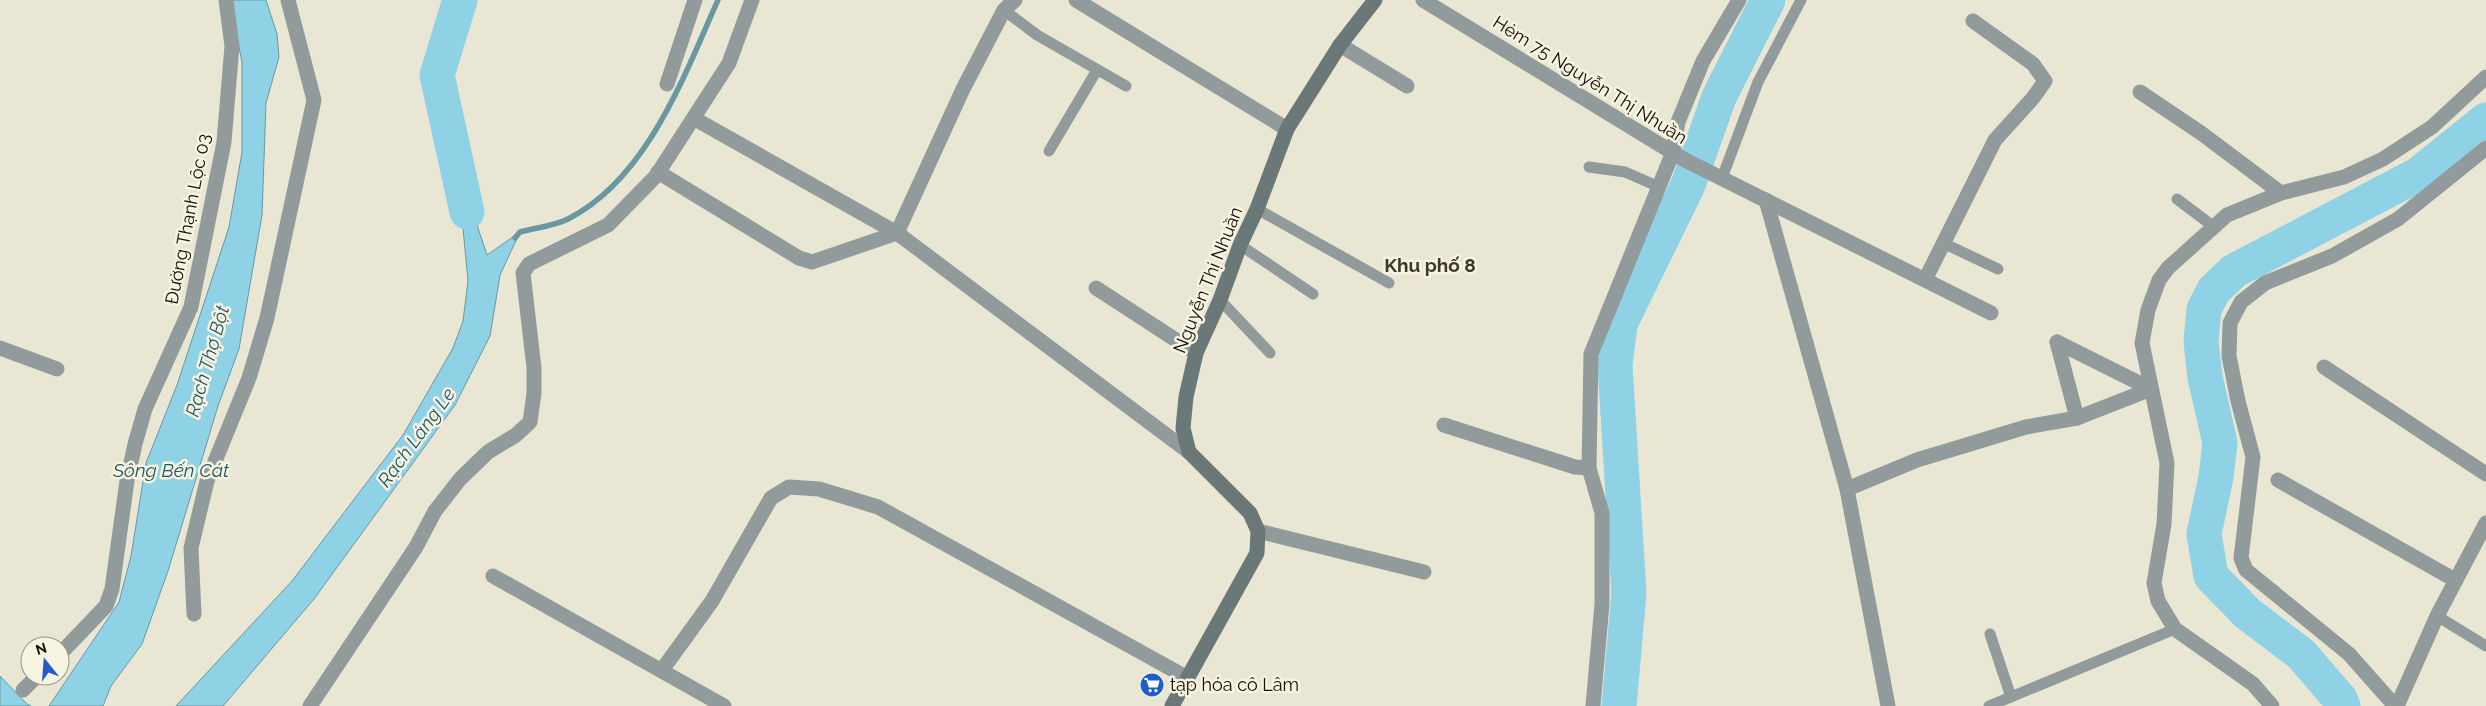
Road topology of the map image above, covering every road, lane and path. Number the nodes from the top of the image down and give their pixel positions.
1 (226, 0) edge
2 (288, 0) edge
3 (695, 0) edge
4 (752, 0) edge
5 (1076, 0) edge
6 (1376, 0) edge
7 (1424, 0) edge
8 (1739, 0) edge
9 (1801, 0) edge
10 (1010, 5) edge
11 (1973, 21) dead end
12 (1340, 44) junction
13 (1097, 70) junction
14 (2486, 77) edge
15 (667, 84) dead end
16 (1126, 86) dead end
17 (1407, 86) dead end
18 (2140, 92) dead end
19 (695, 119) junction
20 (1287, 129) junction
21 (2486, 148) edge
22 (1049, 151) dead end
23 (1679, 156) junction
24 (1589, 167) dead end
25 (658, 172) junction
26 (1717, 176) junction
27 (1657, 186) junction
28 (2281, 193) junction
29 (1766, 200) junction
30 (2177, 200) dead end
31 (1257, 209) junction
32 (2214, 226) junction
33 (897, 233) junction
34 (1943, 243) junction
35 (1240, 246) junction
36 (1998, 269) dead end
37 (1925, 280) junction
38 (1389, 283) dead end
39 (1096, 288) dead end
40 (1314, 294) dead end
41 (1220, 300) junction
42 (1991, 313) dead end
43 (0, 348) edge
44 (1196, 353) junction
45 (1270, 353) dead end
46 (2324, 367) dead end
47 (57, 370) dead end
48 (2151, 389) junction
49 (2078, 418) junction
50 (1444, 425) dead end
51 (1189, 452) junction
52 (1589, 468) junction
53 (2486, 474) edge
54 (2278, 480) dead end
55 (1847, 488) junction
56 (2486, 523) edge
57 (1258, 531) junction
58 (1424, 572) dead end
59 (493, 576) dead end
60 (2455, 580) junction
61 (194, 614) dead end
62 (2437, 616) junction
63 (2175, 629) junction
64 (1990, 634) dead end
65 (70, 644) edge
66 (2486, 646) edge
67 (662, 670) junction
68 (1186, 677) junction
69 (27, 686) edge
70 (23, 690) dead end
71 (2011, 697) junction
72 (1177, 705) edge
73 (310, 706) edge
74 (724, 706) edge
75 (1593, 706) edge
76 (1888, 706) edge
77 (1989, 706) edge
78 (2272, 706) edge
79 (2396, 706) edge

1 - 65 street, Đường Thạnh Lộc 03
2 - 61 street
3 - 15 street
4 - 19 street
5 - 20 street
6 - 12 street, Nguyễn Thị Nhuần
7 - 23 street, Hẻm 75 Nguyễn Thị Nhuần
8 - 23 street
9 - 26 lane
10 - 13 lane
10 - 33 street
11 - 34 street
12 - 17 street
12 - 20 street, Nguyễn Thị Nhuần
13 - 16 lane
13 - 22 lane
14 - 28 street
18 - 28 street
19 - 25 street
19 - 33 street
20 - 31 street, Nguyễn Thị Nhuần
21 - 79 street
23 - 26 street, Hẻm 75 Nguyễn Thị Nhuần
23 - 27 street
24 - 27 lane
25 - 33 street
25 - 73 street
26 - 29 street, Hẻm 75 Nguyễn Thị Nhuần
27 - 52 street
28 - 32 street
29 - 37 street, Hẻm 75 Nguyễn Thị Nhuần
29 - 55 street
30 - 32 lane
31 - 35 street, Nguyễn Thị Nhuần
31 - 38 lane
32 - 48 street
33 - 51 street
34 - 36 lane
34 - 37 street
35 - 40 lane
35 - 41 street, Nguyễn Thị Nhuần
37 - 42 street, Hẻm 75 Nguyễn Thị Nhuần
39 - 44 street
41 - 44 street, Nguyễn Thị Nhuần
41 - 45 lane
43 - 47 street
44 - 51 street, Nguyễn Thị Nhuần
46 - 53 street
48 - 49 street
48 - 49 street
48 - 63 street
49 - 55 street
50 - 52 street
51 - 57 street
52 - 75 street
54 - 60 street
55 - 76 street
56 - 60 street
57 - 58 street
57 - 68 street
59 - 67 street
60 - 62 street
62 - 66 lane
62 - 79 street
63 - 71 lane
63 - 78 street
64 - 71 lane
67 - 68 street
67 - 74 street
68 - 72 street
69 - 70 street
71 - 77 lane

